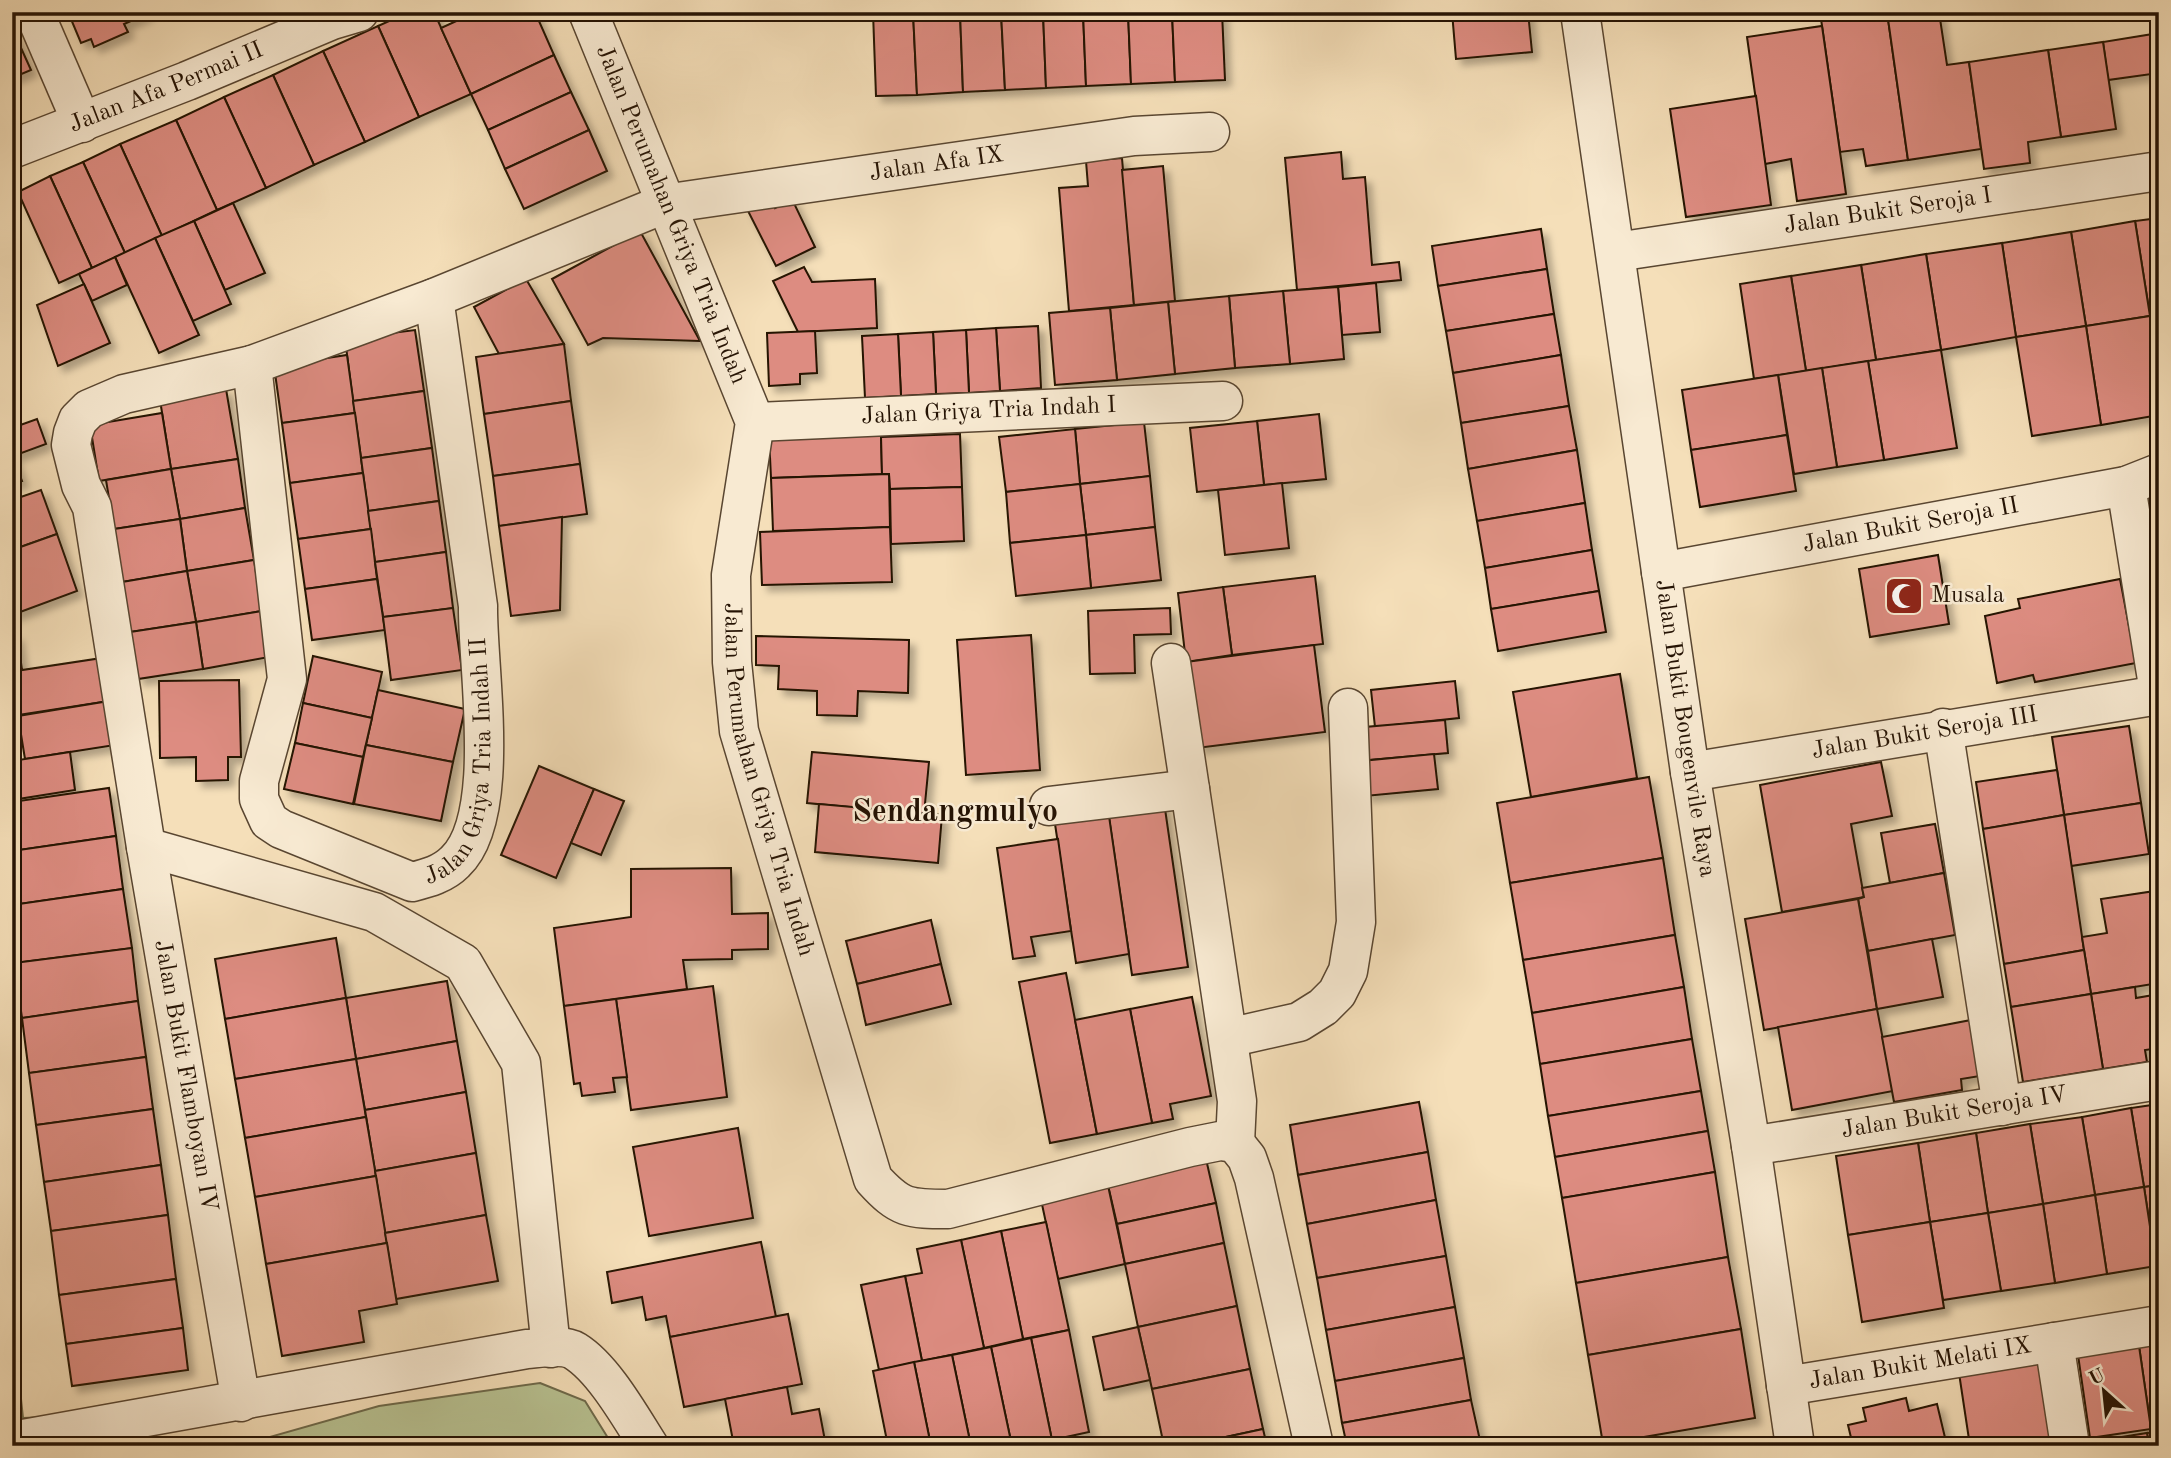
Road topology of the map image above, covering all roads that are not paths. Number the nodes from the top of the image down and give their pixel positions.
1 (34, 12) edge
2 (588, 12) edge
3 (1580, 12) edge
4 (340, 15) edge
5 (82, 123) junction
6 (1210, 132) dead end
7 (12, 149) edge
8 (2159, 171) edge
9 (664, 204) junction
10 (1616, 252) junction
11 (434, 299) junction
12 (253, 365) junction
13 (1223, 401) dead end
14 (78, 420) joint
15 (755, 422) junction
16 (2142, 480) edge
17 (1661, 572) junction
18 (1171, 663) dead end
19 (2159, 694) edge
20 (1348, 708) dead end
21 (1943, 728) junction
22 (1690, 772) junction
23 (1190, 789) junction
24 (1049, 806) dead end
25 (146, 847) junction
26 (1228, 1038) junction
27 (2159, 1080) edge
28 (2002, 1106) junction
29 (1238, 1146) junction
30 (1751, 1146) junction
31 (2159, 1325) edge
32 (2054, 1342) junction
33 (562, 1349) junction
34 (1786, 1387) junction
35 (241, 1402) junction
36 (12, 1441) edge
37 (649, 1446) edge
38 (1314, 1446) edge
39 (1795, 1446) edge
40 (2070, 1446) edge

1 - 5 street
2 - 9 street, Jalan Perumahan Griya Tria Indah
3 - 10 street, Jalan Bukit Bougenvile Raya
4 - 5 street, Jalan Afa Permai II
5 - 7 street, Jalan Afa Permai II
6 - 9 street, Jalan Afa IX
8 - 10 street, Jalan Bukit Seroja I
9 - 11 street, Jalan Afa IX
9 - 15 street, Jalan Perumahan Griya Tria Indah
10 - 17 street, Jalan Bukit Bougenvile Raya
11 - 12 street, Jalan Afa IX
11 - 12 street, Jalan Griya Tria Indah II
12 - 14 street, Jalan Afa IX
13 - 15 street, Jalan Griya Tria Indah I
14 - 25 street, Jalan Bukit Flamboyan IV
15 - 29 street, Jalan Perumahan Griya Tria Indah
16 - 17 street, Jalan Bukit Seroja II
16 - 19 street
17 - 22 street, Jalan Bukit Bougenvile Raya
18 - 23 street
19 - 21 street, Jalan Bukit Seroja III
20 - 26 street
21 - 22 street, Jalan Bukit Seroja III
21 - 28 street
22 - 30 street, Jalan Bukit Bougenvile Raya
23 - 24 street
23 - 26 street
25 - 33 street
25 - 35 street, Jalan Bukit Flamboyan IV
26 - 29 street
27 - 28 street, Jalan Bukit Seroja IV
28 - 30 street, Jalan Bukit Seroja IV
29 - 38 street
30 - 34 street, Jalan Bukit Bougenvile Raya
31 - 32 street, Jalan Bukit Melati IX
32 - 34 street, Jalan Bukit Melati IX
32 - 40 street, Jalan Bukit Melati IX
33 - 35 street
33 - 37 street
34 - 39 street, Jalan Bukit Bougenvile Raya
35 - 36 street

